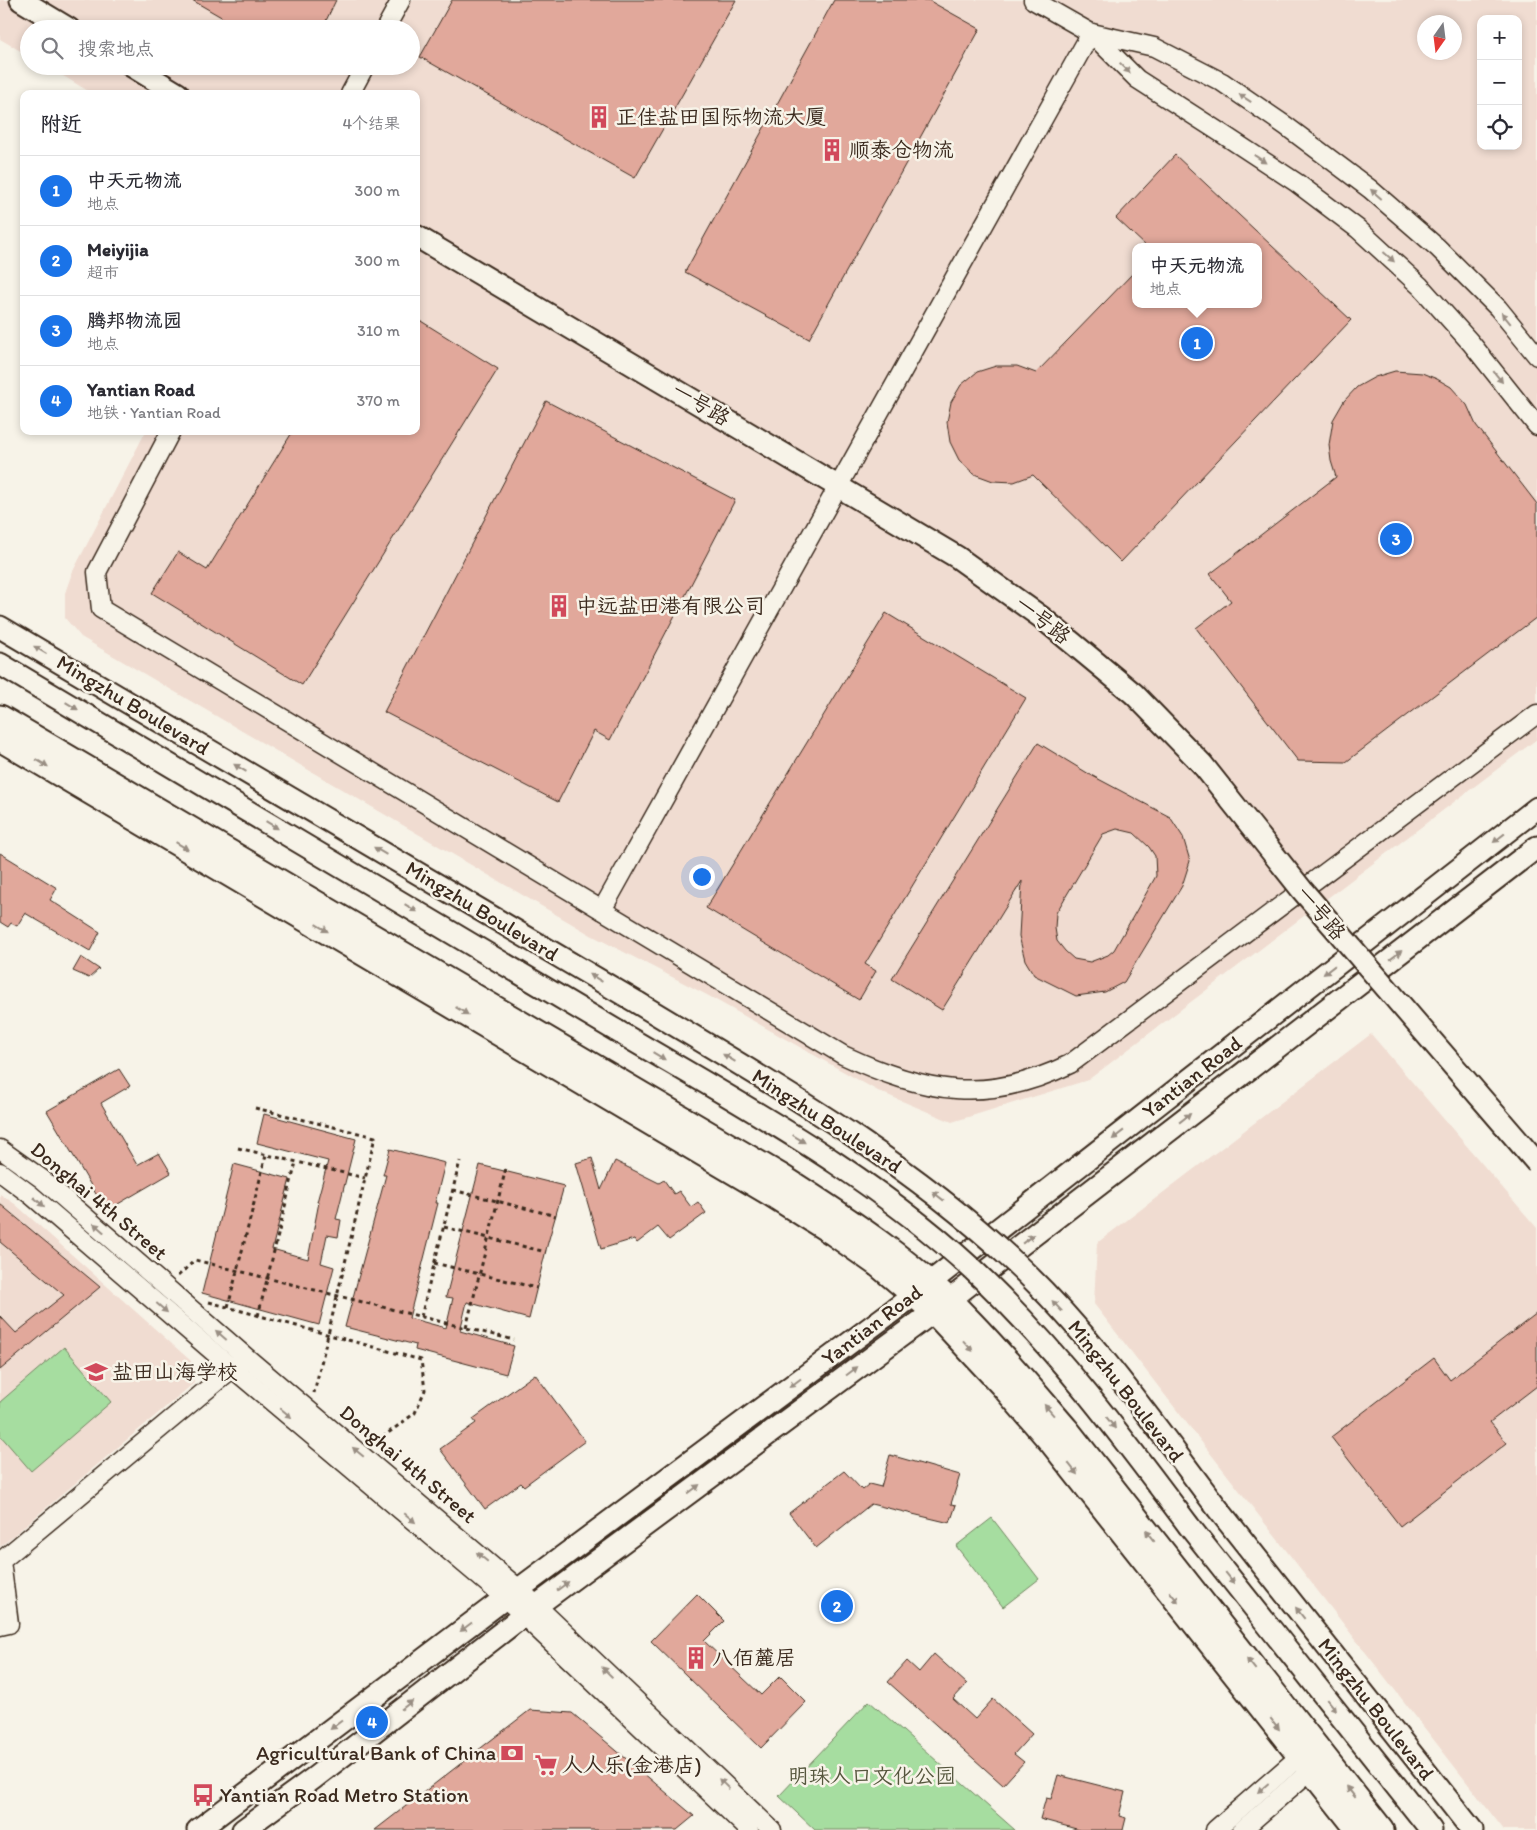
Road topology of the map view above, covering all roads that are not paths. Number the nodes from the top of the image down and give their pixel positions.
1 (20, 0) edge
2 (401, 0) edge
3 (1033, 0) edge
4 (54, 20) edge
5 (391, 20) edge
6 (1091, 33) junction
7 (147, 75) edge
8 (360, 75) edge
9 (171, 90) edge
10 (352, 90) edge
11 (420, 238) edge
12 (1537, 356) edge
13 (1537, 426) edge
14 (169, 435) edge
15 (839, 486) junction
16 (0, 627) edge
17 (0, 664) edge
18 (1537, 714) edge
19 (0, 718) edge
20 (0, 738) edge
21 (1537, 808) edge
22 (1537, 846) edge
23 (1302, 890) junction
24 (602, 910) junction
25 (0, 1149) edge
26 (1537, 1164) edge
27 (0, 1172) edge
28 (921, 1289) junction
29 (941, 1306) junction
30 (246, 1357) junction
31 (232, 1368) junction
32 (512, 1593) junction
33 (531, 1610) junction
34 (0, 1626) edge
35 (1305, 1763) junction
36 (741, 1822) edge
37 (198, 1830) edge
38 (243, 1830) edge
39 (772, 1830) edge
40 (1215, 1830) edge
41 (1242, 1830) edge
42 (1359, 1830) edge
43 (1381, 1830) edge
44 (1431, 1830) edge
45 (1472, 1830) edge

1 - 4 street
2 - 5 street
3 - 6 street
12 -> 6 street
6 -> 13 street
6 - 15 street
7 - 9 street
8 - 10 street
11 - 15 street, 一号路
14 - 24 street
15 - 23 street, 一号路, bridge
15 - 24 street
45 -> 16 street, Mingzhu Boulevard, bridge
17 -> 44 street, Mingzhu Boulevard, bridge
18 - 23 street
19 - 28 main road
20 -> 28 main road
21 -> 28 street, Yantian Road
29 -> 22 street, Yantian Road
23 - 24 street
23 - 26 street, 一号路, bridge
30 -> 25 street, Donghai 4th Street
27 -> 31 street, Donghai 4th Street
28 - 29 main road
28 -> 32 street, Yantian Road
33 -> 29 street, Yantian Road
29 -> 35 main road
43 -> 29 main road
30 - 31 street
32 -> 30 street, Donghai 4th Street
31 -> 32 street, Donghai 4th Street
31 - 34 street
32 - 33 street, Donghai 4th Street
32 -> 37 street, Yantian Road
33 - 36 street, Donghai 4th Street
38 -> 33 street, Yantian Road
35 -> 40 street
35 - 41 street
35 - 42 main road
36 - 39 street, Donghai 4th Street

